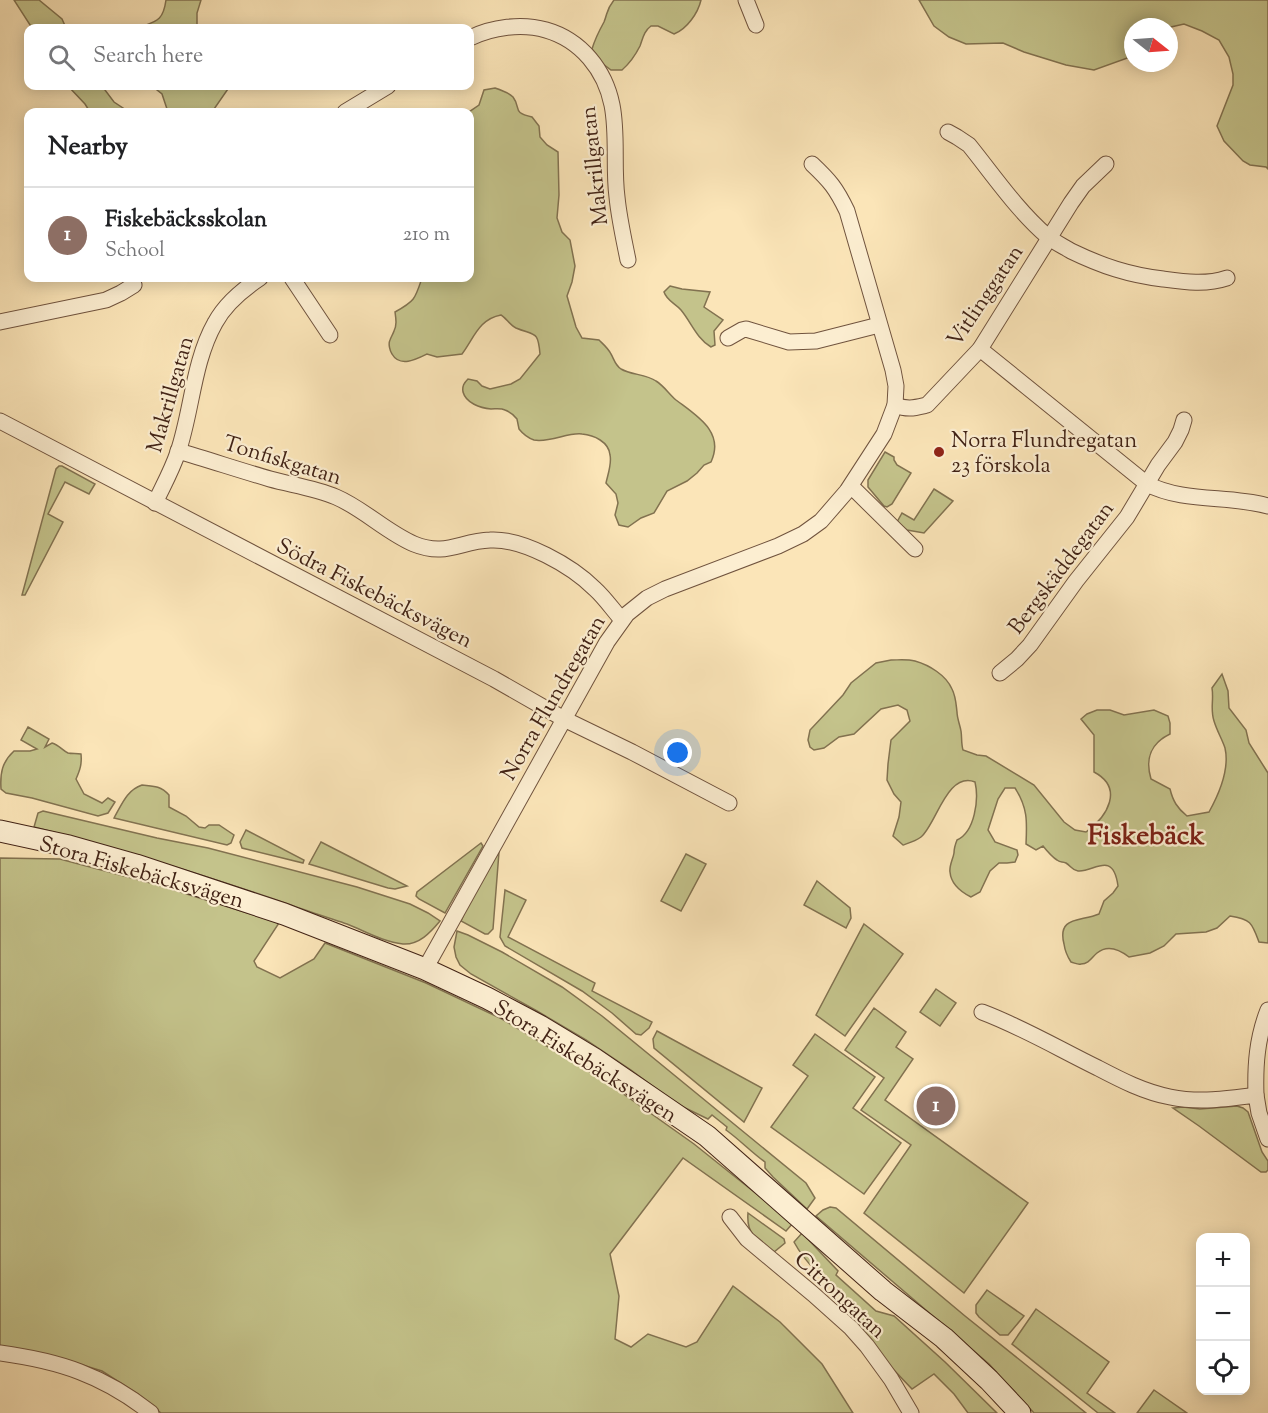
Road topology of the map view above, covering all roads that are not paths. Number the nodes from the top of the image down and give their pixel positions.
1 (746, 0) edge
2 (756, 25) dead end
3 (474, 37) edge
4 (381, 90) edge
5 (352, 108) edge
6 (948, 132) dead end
7 (812, 164) dead end
8 (1106, 164) dead end
9 (1049, 238) junction
10 (628, 260) dead end
11 (1227, 278) dead end
12 (254, 282) edge
13 (295, 282) edge
14 (134, 285) dead end
15 (0, 322) edge
16 (879, 325) junction
17 (330, 335) dead end
18 (728, 338) dead end
19 (980, 349) junction
20 (895, 405) junction
21 (1184, 420) dead end
22 (0, 421) edge
23 (178, 451) junction
24 (1147, 484) junction
25 (851, 486) junction
26 (155, 503) junction
27 (1268, 506) edge
28 (915, 549) dead end
29 (622, 620) junction
30 (1000, 674) dead end
31 (564, 719) junction
32 (729, 803) dead end
33 (0, 831) edge
34 (425, 969) junction
35 (1268, 1010) edge
36 (982, 1012) dead end
37 (1256, 1095) junction
38 (1268, 1139) edge
39 (730, 1217) dead end
40 (0, 1353) edge
41 (151, 1413) edge
42 (910, 1413) edge
43 (1020, 1413) edge

1 - 2 street
3 - 10 street, Makrillgatan
4 - 5 street
6 - 9 street, Vitlinggatan
7 - 16 street, Norra Flundregatan
8 - 9 street, Vitlinggatan
9 - 11 street, Vitlinggatan
9 - 19 street, Vitlinggatan
12 - 23 street, Makrillgatan
13 - 17 street
14 - 15 street
16 - 18 street
16 - 20 street, Norra Flundregatan
19 - 20 street, Vitlinggatan
19 - 24 street
20 - 25 street, Norra Flundregatan
21 - 24 street, Bergskäddegatan
22 - 26 street, Södra Fiskebäcksvägen
23 - 26 street, Makrillgatan
23 - 29 street, Tonfiskgatan
24 - 27 street
24 - 30 street, Bergskäddegatan
25 - 28 street
25 - 29 street, Norra Flundregatan
26 - 31 street, Södra Fiskebäcksvägen
29 - 31 street, Norra Flundregatan
31 - 32 street, Södra Fiskebäcksvägen
31 - 34 street, Norra Flundregatan
33 - 34 street, Stora Fiskebäcksvägen
34 - 43 street, Stora Fiskebäcksvägen
35 - 37 street
36 - 37 street
37 - 38 street
39 - 42 street, Citrongatan
40 - 41 street

